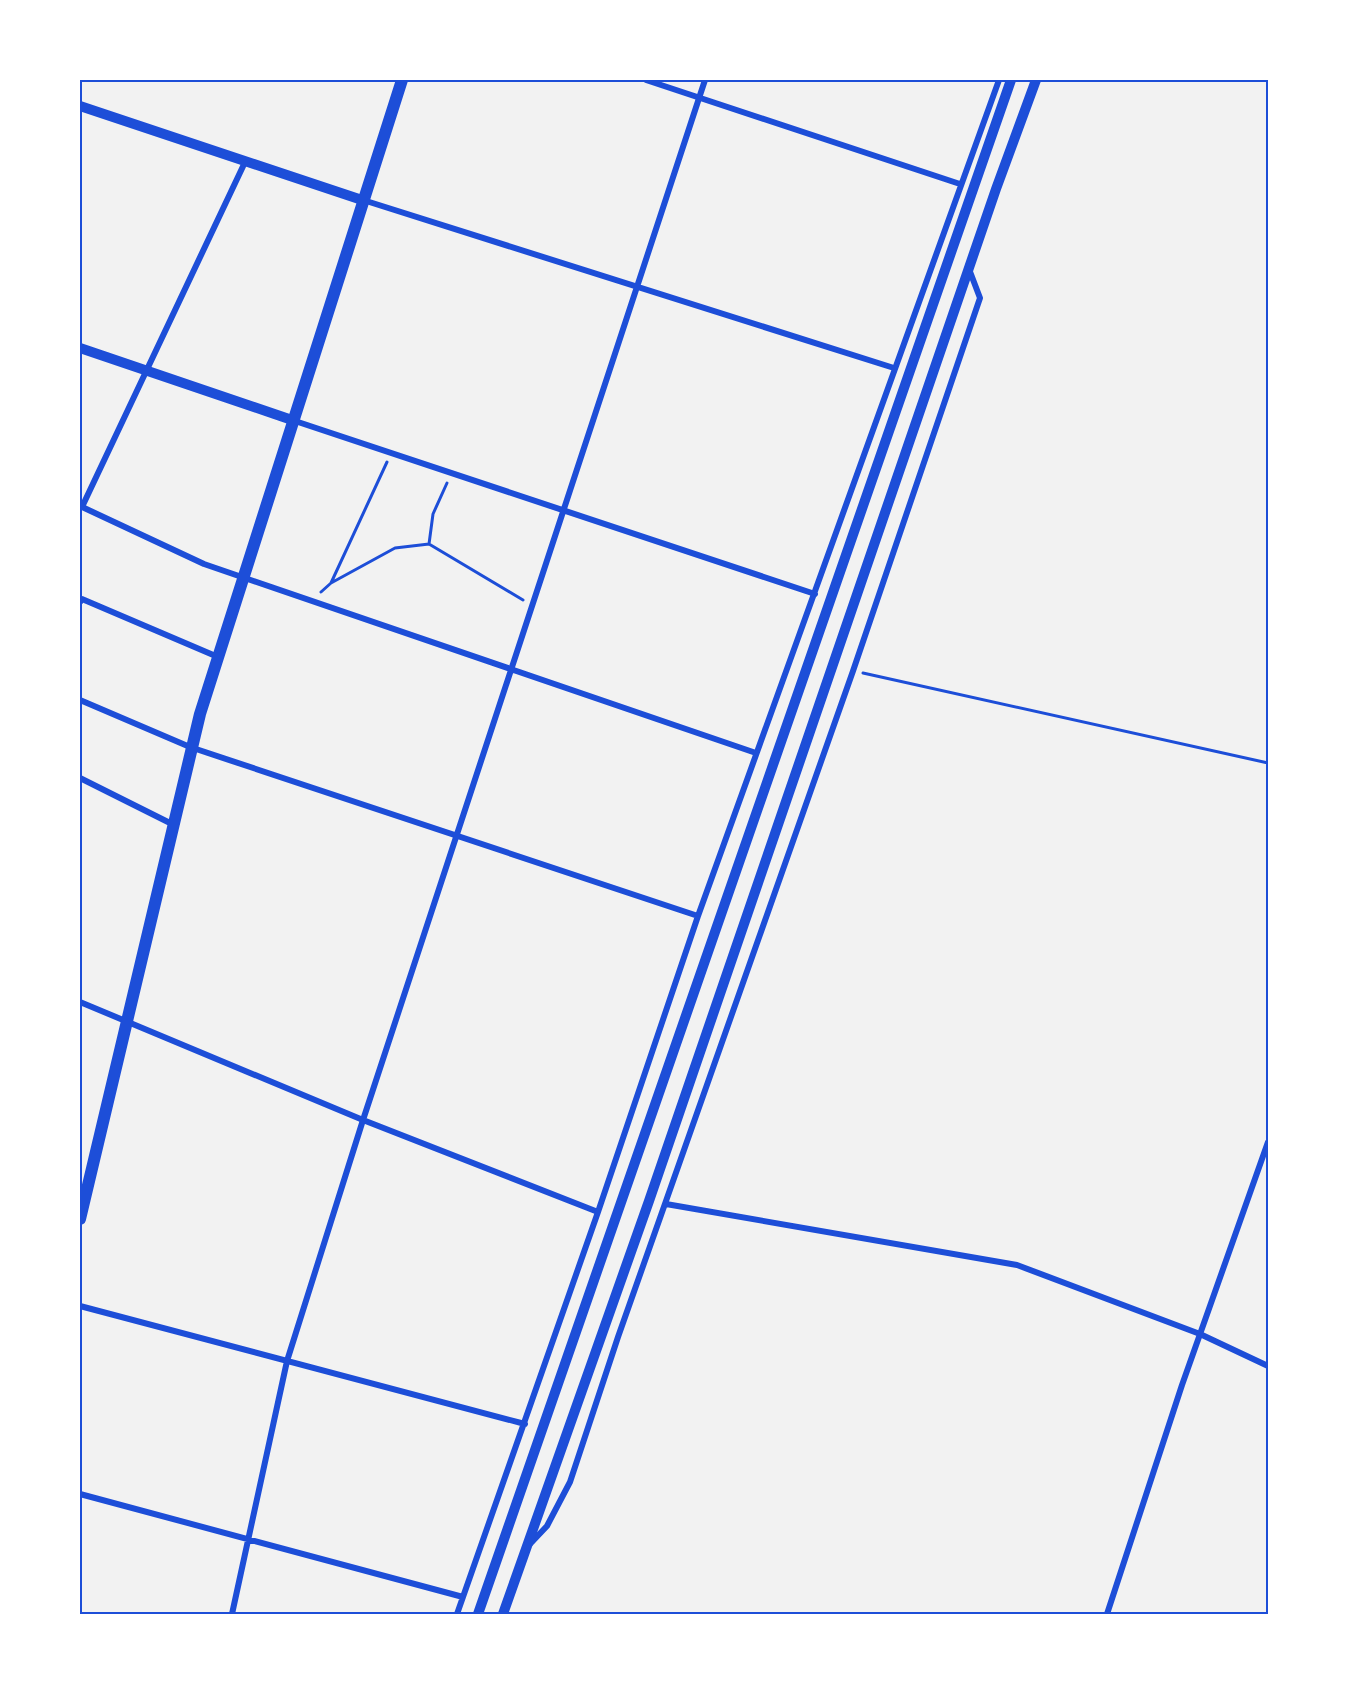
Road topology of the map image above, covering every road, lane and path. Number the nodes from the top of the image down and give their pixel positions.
1 (402, 80) edge
2 (646, 80) edge
3 (705, 80) edge
4 (999, 80) edge
5 (1011, 80) edge
6 (1036, 80) edge
7 (700, 97) junction
8 (80, 106) edge
9 (247, 159) junction
10 (960, 184) junction
11 (362, 200) junction
12 (969, 268) junction
13 (637, 287) junction
14 (80, 348) edge
15 (894, 368) junction
16 (146, 371) junction
17 (291, 420) junction
18 (391, 453) junction
19 (450, 473) junction
20 (81, 506) edge
21 (564, 510) junction
22 (429, 544) junction
23 (243, 577) junction
24 (815, 594) junction
25 (80, 602) edge
26 (532, 606) junction
27 (218, 657) junction
28 (511, 669) junction
29 (853, 671) junction
30 (80, 700) edge
31 (190, 747) junction
32 (756, 753) junction
33 (1269, 763) edge
34 (80, 778) edge
35 (172, 824) junction
36 (456, 836) junction
37 (698, 916) junction
38 (80, 1002) edge
39 (126, 1022) junction
40 (363, 1120) junction
41 (1269, 1142) edge
42 (666, 1204) junction
43 (598, 1212) junction
44 (80, 1219) edge
45 (80, 1306) edge
46 (1200, 1334) junction
47 (287, 1361) junction
48 (1269, 1366) edge
49 (525, 1424) junction
50 (80, 1494) edge
51 (249, 1539) junction
52 (527, 1546) junction
53 (463, 1597) junction
54 (232, 1614) edge
55 (457, 1614) edge
56 (478, 1614) edge
57 (503, 1614) edge
58 (1107, 1614) edge

1 - 11 main road
2 - 7 street
3 - 7 street
4 - 10 street
5 - 56 street
6 - 12 street
7 - 10 street
7 - 13 street
8 - 9 street
9 - 11 street
9 - 16 street
10 - 15 street
11 - 13 street
11 - 17 main road
12 - 29 street
12 - 52 street
13 - 15 street
13 - 21 street
14 - 16 street
15 - 24 street
16 - 17 street
16 - 20 street
17 - 18 street
17 - 23 main road
18 - 19 street
18 - 22 path
19 - 21 street
19 - 22 path
20 - 23 street
21 - 24 street
21 - 26 street
22 - 26 path
23 - 27 main road
23 - 28 street
24 - 32 street
25 - 27 street
26 - 28 street
27 - 31 main road
28 - 32 street
28 - 36 street
29 - 33 path
29 - 42 street
30 - 31 street
31 - 35 main road
31 - 36 street
32 - 37 street
34 - 35 street
35 - 39 main road
36 - 37 street
36 - 40 street
37 - 43 street
38 - 39 street
39 - 40 street
39 - 44 main road
40 - 43 street
40 - 47 street
41 - 46 street
42 - 46 street
42 - 52 street
43 - 49 street
45 - 47 street
46 - 48 street
46 - 58 street
47 - 49 street
47 - 51 street
49 - 53 street
50 - 51 street
51 - 53 street
51 - 54 street
52 - 57 street
53 - 55 street

